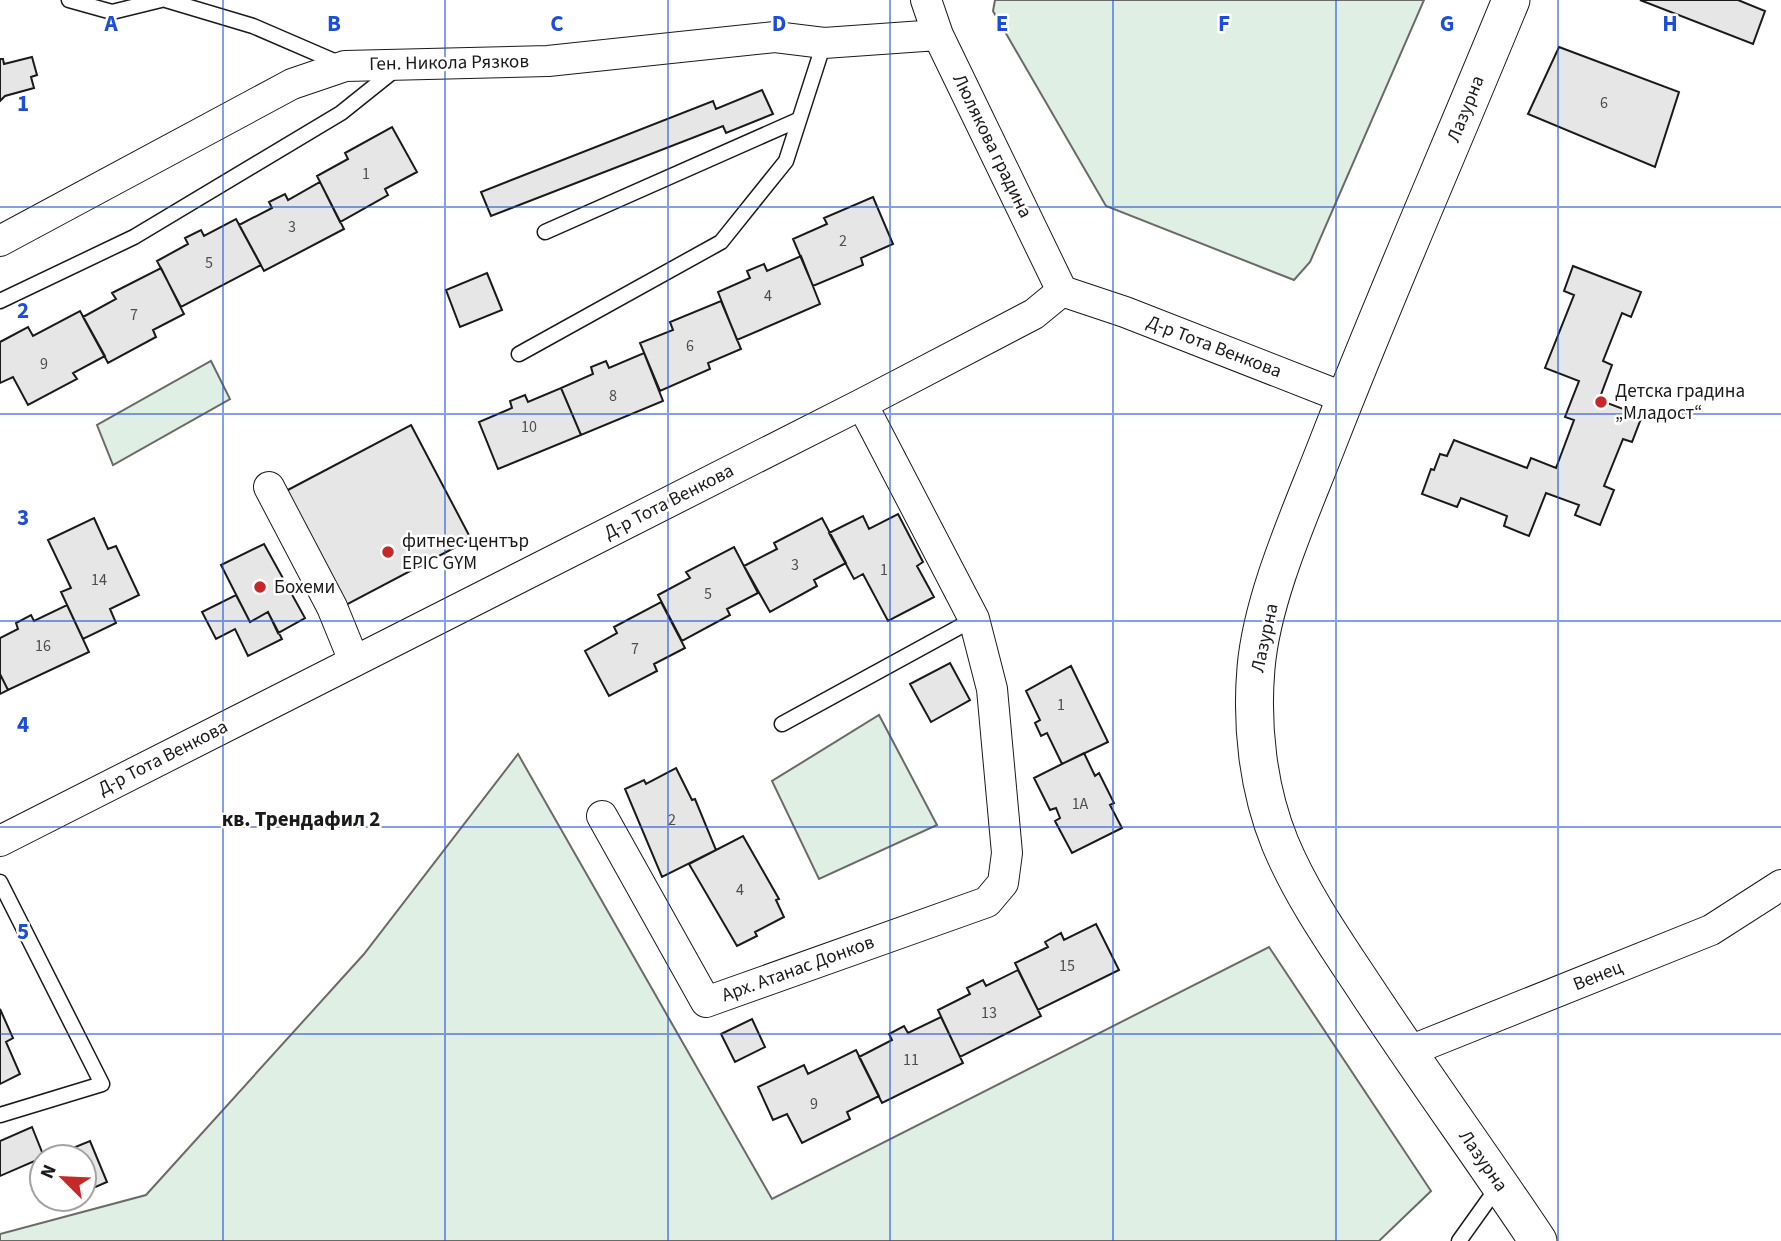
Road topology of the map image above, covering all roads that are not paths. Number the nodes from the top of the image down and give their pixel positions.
1 (69, 0) edge
2 (163, 0) edge
3 (926, 0) edge
4 (1511, 0) edge
5 (938, 35) junction
6 (824, 43) junction
7 (402, 65) junction
8 (345, 66) junction
9 (798, 120) junction
10 (545, 232) dead end
11 (0, 241) edge
12 (1062, 291) junction
13 (0, 301) edge
14 (519, 354) dead end
15 (1345, 398) junction
16 (862, 404) junction
17 (269, 487) dead end
18 (974, 619) junction
19 (355, 661) junction
20 (782, 724) dead end
21 (602, 816) dead end
22 (0, 841) edge
23 (0, 883) edge
24 (1781, 885) edge
25 (1407, 1052) junction
26 (0, 1115) edge
27 (1500, 1184) junction
28 (1459, 1241) edge
29 (1538, 1241) edge

1 - 2 lane
2 - 8 lane
3 - 5 street, Люлякова градина
4 - 15 street, Лазурна
5 - 6 street, Ген. Никола Рязков
5 - 12 street, Люлякова градина
6 - 7 street, Ген. Никола Рязков
6 - 9 lane
7 - 8 street, Ген. Никола Рязков
7 - 13 lane
8 - 11 street, Ген. Никола Рязков
9 - 10 lane
9 - 14 lane
12 - 15 street, Д-р Тота Венкова
12 - 16 street, Д-р Тота Венкова
15 - 25 street, Лазурна
16 - 18 street
16 - 19 street, Д-р Тота Венкова
17 - 19 street
18 - 20 lane
18 - 21 street, Арх. Атанас Донков
19 - 22 street, Д-р Тота Венкова
23 - 26 lane
24 - 25 street, Венец
25 - 27 street, Лазурна
27 - 28 lane
27 - 29 street, Лазурна

